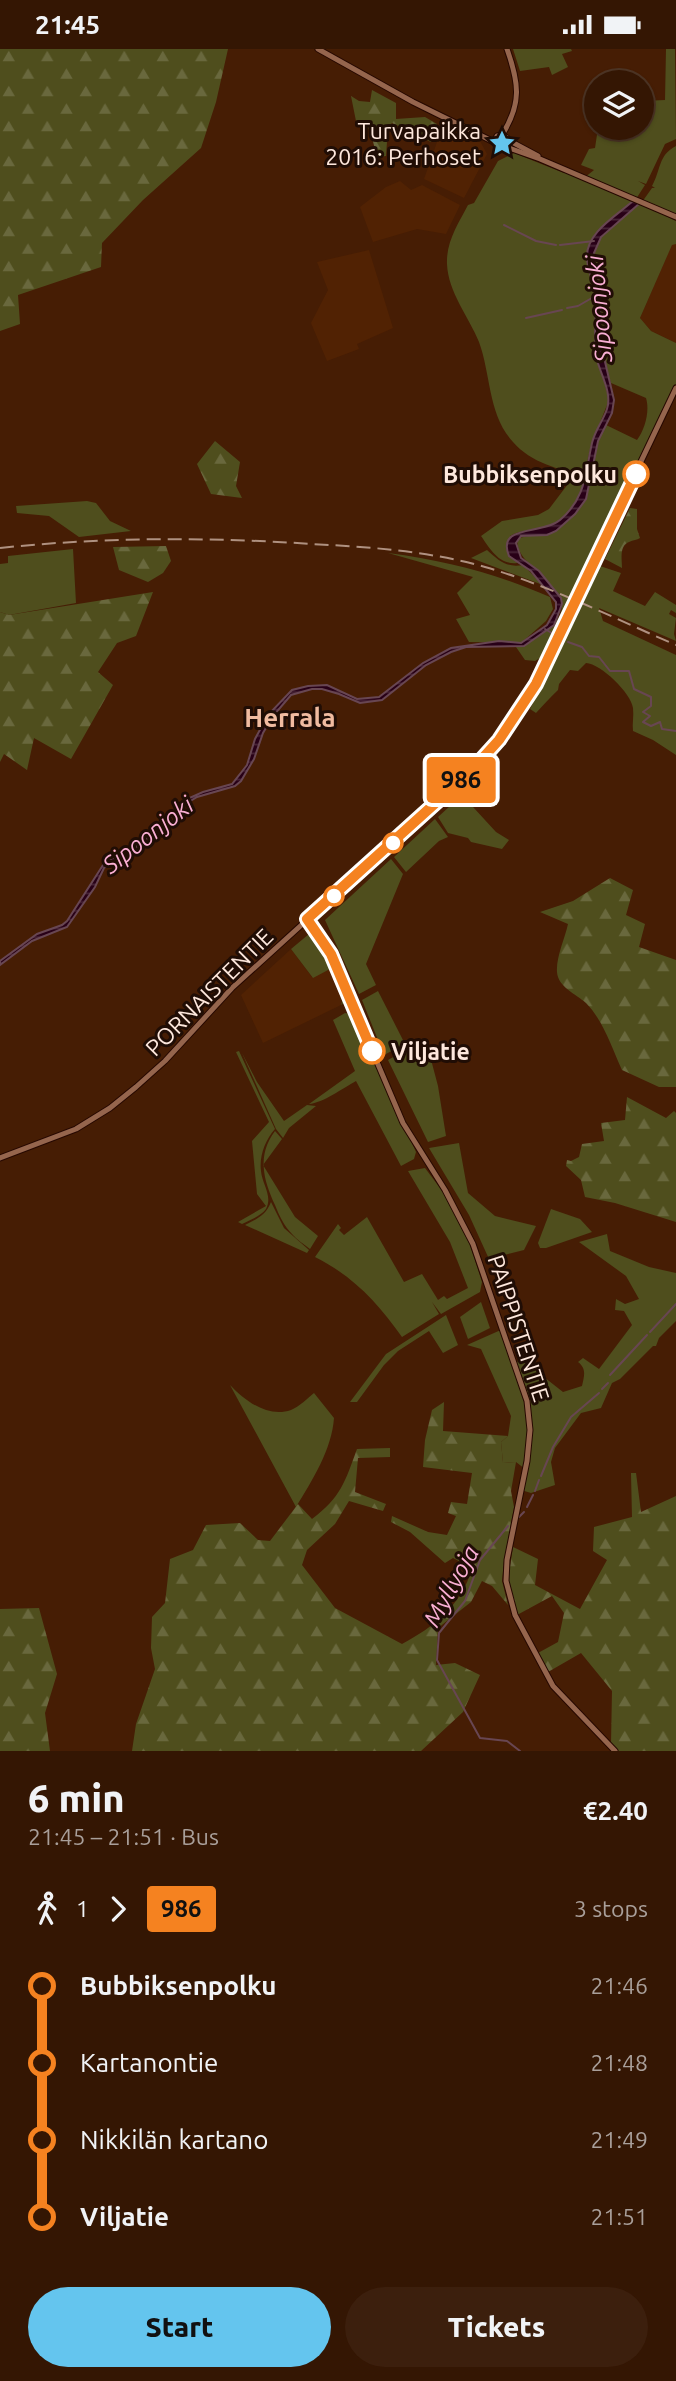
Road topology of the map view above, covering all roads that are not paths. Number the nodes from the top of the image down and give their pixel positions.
1 (318, 49) edge
2 (507, 49) edge
3 (502, 138) junction
4 (505, 148) junction
5 (540, 159) junction
6 (674, 216) edge
7 (676, 388) edge
8 (307, 919) junction
9 (0, 1157) edge
10 (615, 1751) edge

1 - 3 street
2 - 3 street
3 - 4 street
3 - 4 street
3 - 5 street
4 - 5 street
5 - 6 street
7 - 8 street, PORNAISTENTIE
8 - 9 street, PORNAISTENTIE
8 - 10 street, PAIPPISTENTIE

